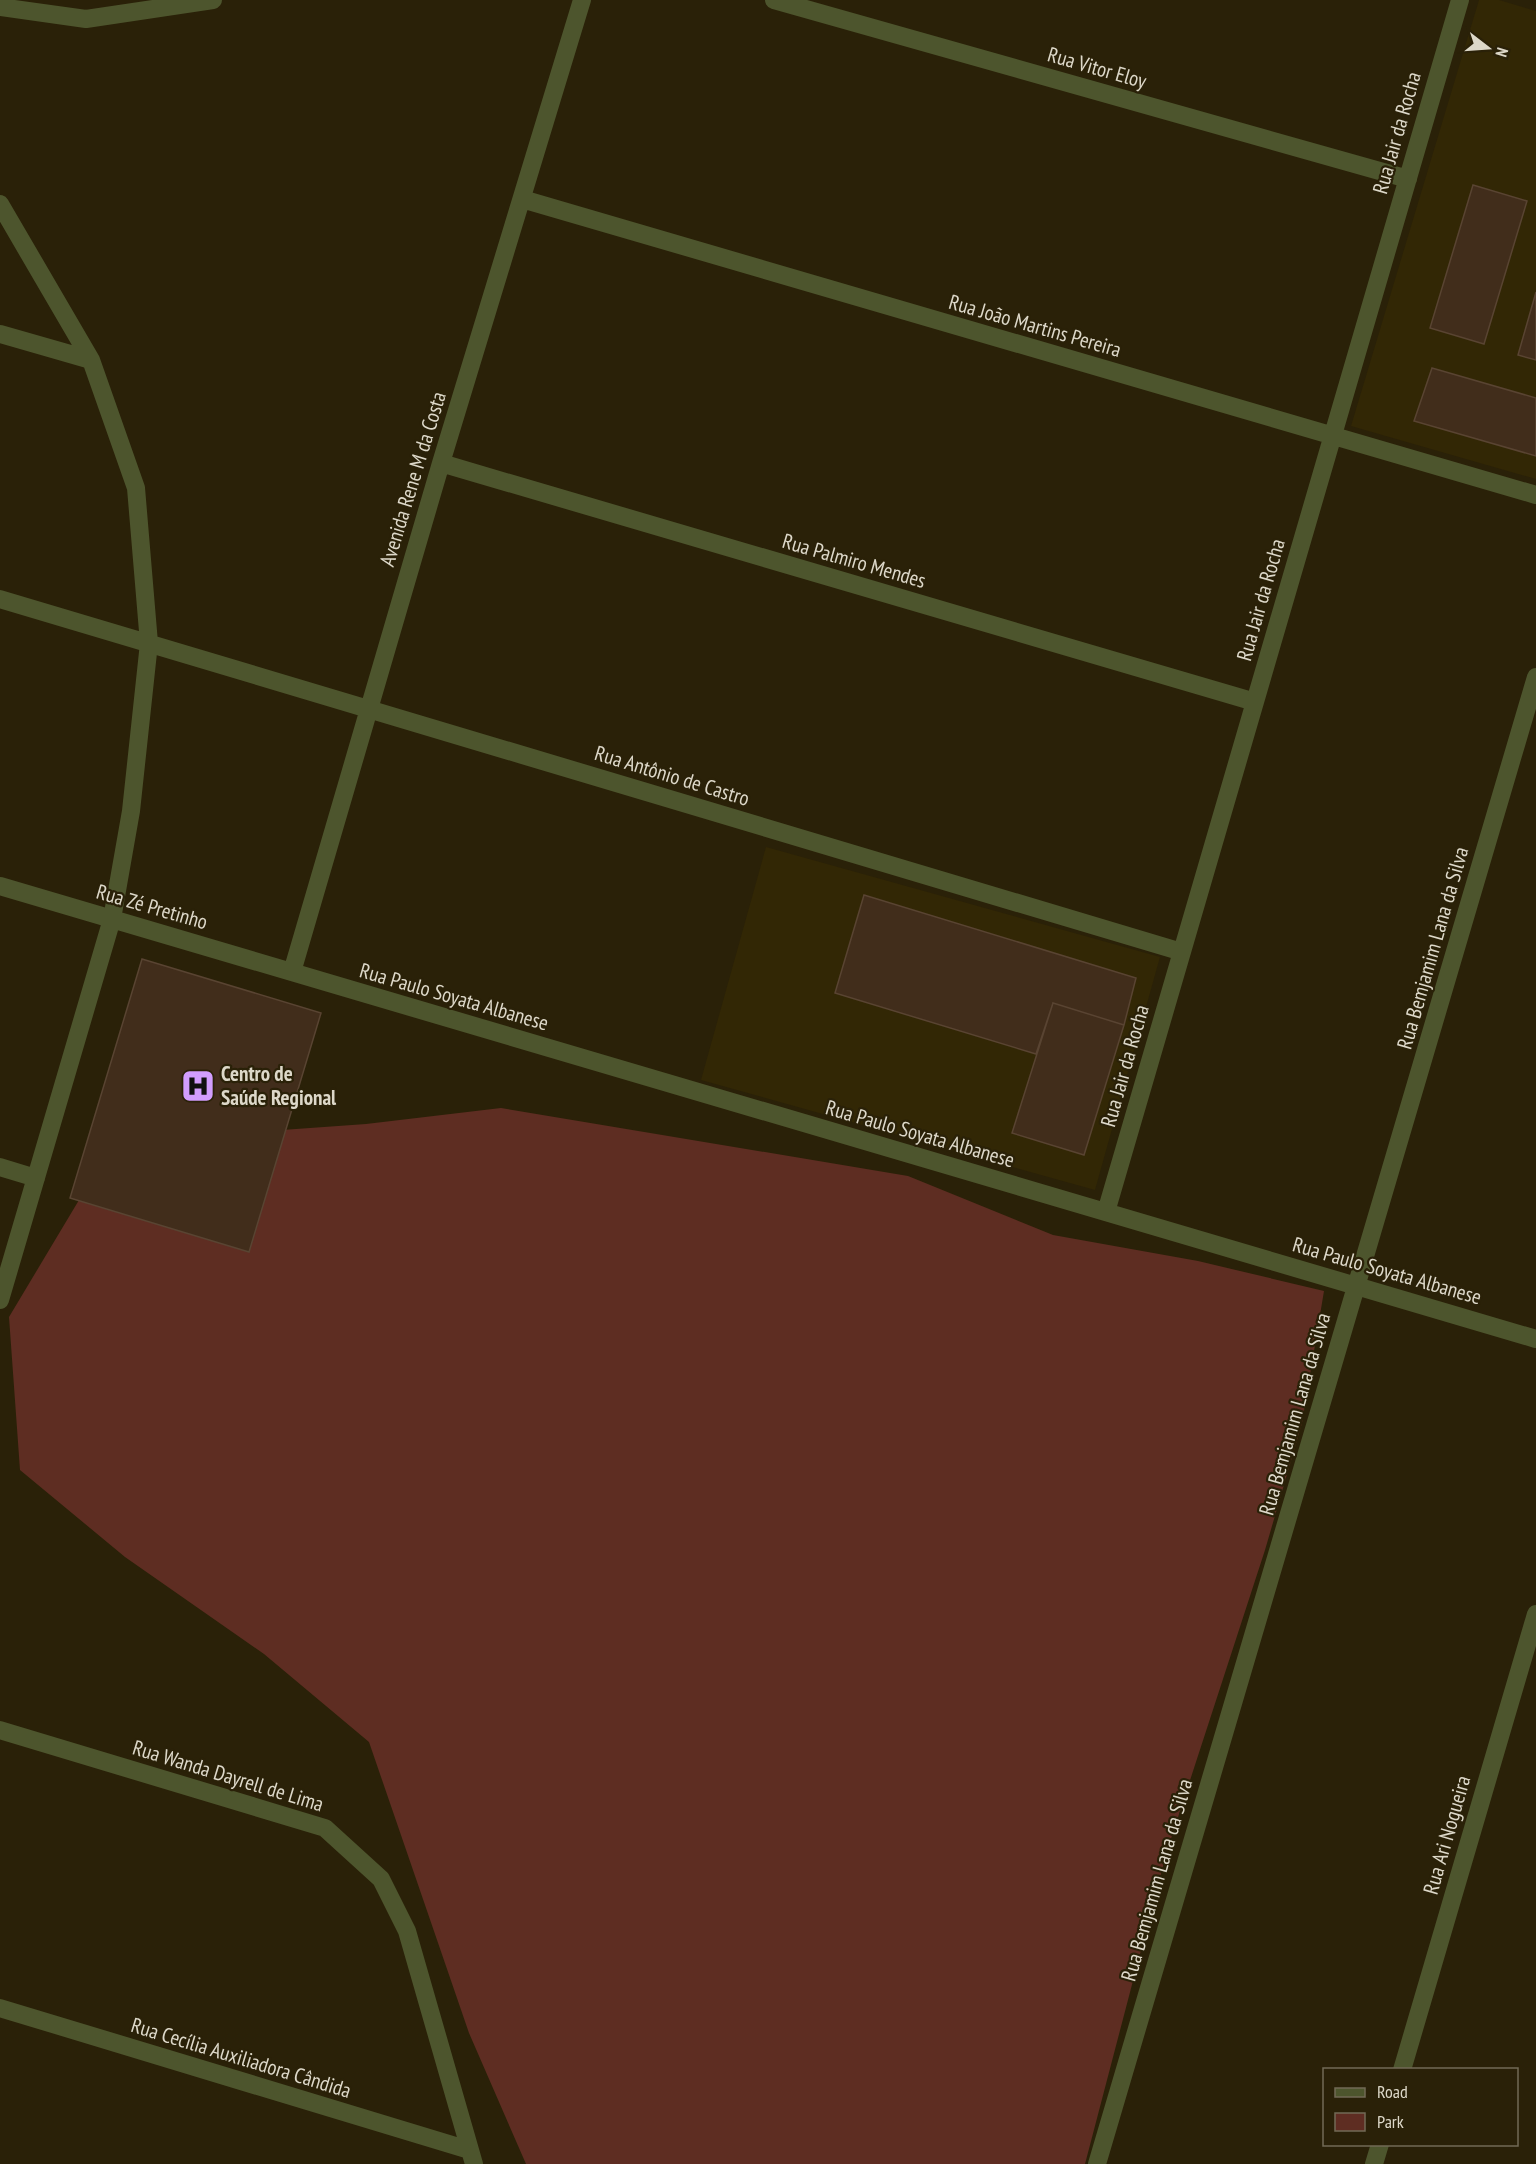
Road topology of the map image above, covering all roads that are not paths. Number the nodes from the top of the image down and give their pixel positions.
1 (213, 0) edge
2 (582, 0) edge
3 (774, 0) edge
4 (1460, 0) edge
5 (0, 7) edge
6 (1408, 179) junction
7 (522, 199) junction
8 (0, 204) edge
9 (0, 333) edge
10 (91, 360) junction
11 (1333, 436) junction
12 (441, 463) junction
13 (1536, 495) edge
14 (0, 599) edge
15 (149, 643) junction
16 (1536, 677) edge
17 (1255, 702) junction
18 (369, 709) junction
19 (0, 886) edge
20 (112, 919) junction
21 (1182, 952) junction
22 (292, 972) junction
23 (0, 1167) edge
24 (36, 1178) junction
25 (1106, 1212) junction
26 (1356, 1286) junction
27 (0, 1300) edge
28 (1536, 1339) edge
29 (1536, 1614) edge
30 (0, 1730) edge
31 (0, 2008) edge
32 (1403, 2068) edge
33 (1380, 2146) edge
34 (472, 2157) edge
35 (1097, 2164) edge
36 (1374, 2164) edge

1 - 5 street
2 - 7 street, Avenida Rene M da Costa
3 - 6 street, Rua Vitor Eloy
4 - 6 street, Rua Jair da Rocha
6 - 11 street, Rua Jair da Rocha
7 - 11 street, Rua João Martins Pereira
7 - 12 street, Avenida Rene M da Costa
8 - 10 street
9 - 10 street
10 - 15 street
11 - 13 street, Rua João Martins Pereira
11 - 17 street, Rua Jair da Rocha
12 - 17 street, Rua Palmiro Mendes
12 - 18 street, Avenida Rene M da Costa
14 - 15 street, Rua Antônio de Castro
15 - 18 street, Rua Antônio de Castro
15 - 20 street
16 - 26 street, Rua Bemjamim Lana da Silva
17 - 21 street, Rua Jair da Rocha
18 - 21 street, Rua Antônio de Castro
18 - 22 street, Avenida Rene M da Costa
19 - 20 street, Rua Zé Pretinho
20 - 22 street, Rua Zé Pretinho
20 - 24 street
21 - 25 street, Rua Jair da Rocha
22 - 25 street, Rua Paulo Soyata Albanese
23 - 24 street
24 - 27 street
25 - 26 street, Rua Paulo Soyata Albanese
26 - 28 street, Rua Paulo Soyata Albanese
26 - 35 street, Rua Bemjamim Lana da Silva
29 - 32 street, Rua Ari Nogueira
30 - 34 street, Rua Wanda Dayrell de Lima
31 - 34 street, Rua Cecília Auxiliadora Cândida
33 - 36 street

